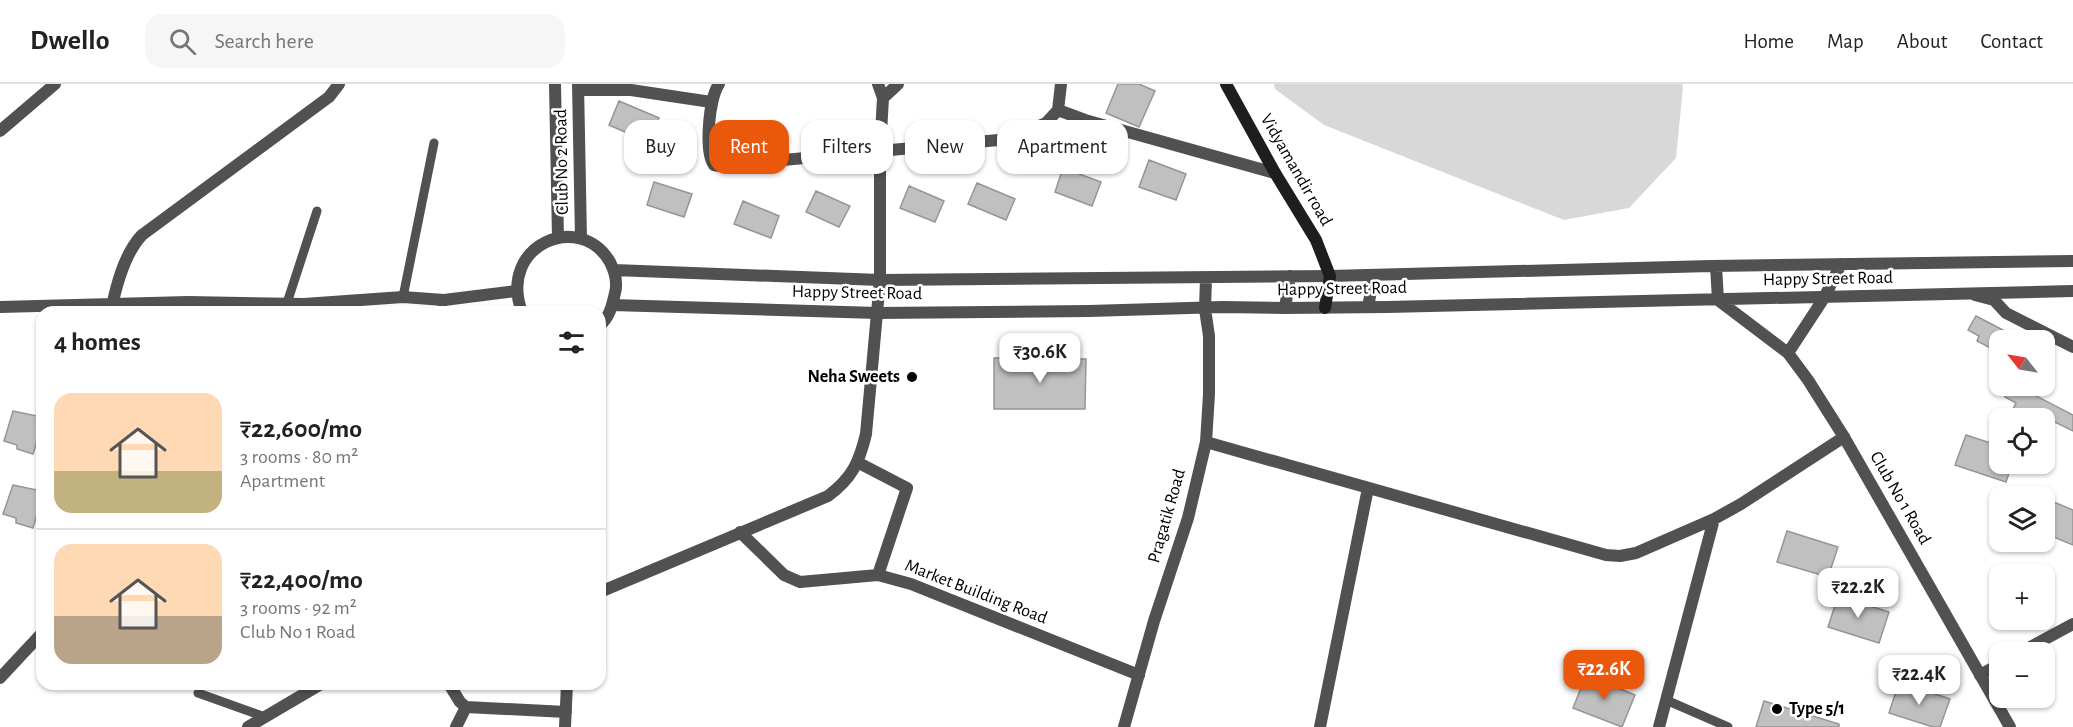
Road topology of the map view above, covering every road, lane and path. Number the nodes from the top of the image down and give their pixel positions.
1 (56, 84) edge
2 (339, 84) edge
3 (555, 84) edge
4 (719, 84) edge
5 (878, 84) edge
6 (898, 84) edge
7 (1061, 84) edge
8 (1226, 84) edge
9 (578, 87) edge
10 (883, 98) junction
11 (711, 102) junction
12 (1058, 110) junction
13 (882, 120) edge
14 (0, 131) edge
15 (434, 143) dead end
16 (893, 149) edge
17 (801, 158) edge
18 (1275, 173) junction
19 (880, 174) edge
20 (317, 211) dead end
21 (558, 238) junction
22 (581, 238) junction
23 (2073, 261) edge
24 (1841, 264) junction
25 (1716, 266) junction
26 (614, 270) junction
27 (1374, 275) junction
28 (1290, 276) junction
29 (1330, 276) junction
30 (1206, 278) junction
31 (880, 280) junction
32 (516, 291) junction
33 (2073, 291) edge
34 (1968, 294) junction
35 (403, 297) junction
36 (1824, 298) junction
37 (1718, 300) junction
38 (287, 303) junction
39 (612, 305) junction
40 (0, 306) edge
41 (113, 306) edge
42 (137, 306) edge
43 (324, 306) edge
44 (343, 306) edge
45 (442, 306) edge
46 (520, 306) edge
47 (36, 307) edge
48 (1368, 307) junction
49 (1285, 308) junction
50 (1325, 308) junction
51 (1205, 309) junction
52 (877, 313) junction
53 (606, 320) edge
54 (2073, 347) edge
55 (1788, 353) junction
56 (1844, 437) junction
57 (1206, 442) junction
58 (857, 462) junction
59 (1368, 488) junction
60 (1714, 519) junction
61 (740, 532) junction
62 (878, 575) junction
63 (606, 589) edge
64 (2073, 624) edge
65 (36, 639) edge
66 (2040, 642) edge
67 (1989, 670) edge
68 (1139, 675) junction
69 (1980, 675) junction
70 (0, 678) edge
71 (310, 690) edge
72 (453, 690) edge
73 (567, 690) edge
74 (198, 693) dead end
75 (1666, 700) junction
76 (466, 707) junction
77 (566, 712) junction
78 (265, 717) junction
79 (1717, 725) edge
80 (248, 727) edge
81 (456, 727) edge
82 (565, 727) edge
83 (1124, 727) edge
84 (1320, 727) edge
85 (1659, 727) edge
86 (1728, 727) edge
87 (2010, 727) edge

1 - 14 street
2 - 41 street
3 - 21 street, Club No 2 Road
4 - 11 street
5 - 10 street
6 - 10 street
7 - 12 street
8 - 18 main road, Vidyamandir road
9 - 11 street
9 - 22 street, Club No 2 Road
10 - 13 street
11 - 17 street
12 - 16 street
12 - 18 street
15 - 35 lane
18 - 29 main road, Vidyamandir road
19 - 31 street
20 - 38 lane
21 - 22 street
21 - 32 street
22 - 26 street
23 - 24 street, Happy Street Road
24 - 25 street, Happy Street Road
24 - 36 street
25 - 27 street, Happy Street Road
25 - 37 street
26 - 31 street, Happy Street Road
26 - 39 street
27 - 29 street, Happy Street Road
27 - 48 street
28 - 29 street, Happy Street Road
28 - 30 street, Happy Street Road
28 - 49 street
29 - 50 main road
30 - 31 street, Happy Street Road
30 - 51 street, Pragatik Road
31 - 52 street
32 - 45 street
32 - 46 street
33 - 34 street, Happy Street Road
34 - 36 street, Happy Street Road
34 - 54 street
35 - 44 street
35 - 45 street
36 - 37 street, Happy Street Road
36 - 55 street
37 - 48 street, Happy Street Road
37 - 55 street, Club No 1 Road
38 - 42 street
38 - 43 street
39 - 52 street, Happy Street Road
39 - 53 street
40 - 47 street
48 - 50 street, Happy Street Road
49 - 50 street, Happy Street Road
49 - 51 street, Happy Street Road
51 - 52 street, Happy Street Road
51 - 57 street, Pragatik Road
52 - 58 street
55 - 56 street, Club No 1 Road
56 - 60 street
56 - 69 street, Club No 1 Road
57 - 59 street
57 - 68 street, Pragatik Road
58 - 61 street
58 - 62 street
59 - 60 street
59 - 84 street
60 - 75 street
61 - 62 street, Market Building Road
61 - 63 street
62 - 68 street, Market Building Road
64 - 66 street
65 - 70 street
67 - 69 street
68 - 83 street, Pragatik Road
69 - 87 street, Club No 1 Road
71 - 78 street
72 - 76 street
73 - 77 street
74 - 78 lane
75 - 79 lane
75 - 85 street
76 - 77 street
76 - 81 street
77 - 82 street
78 - 80 street
79 - 86 lane

